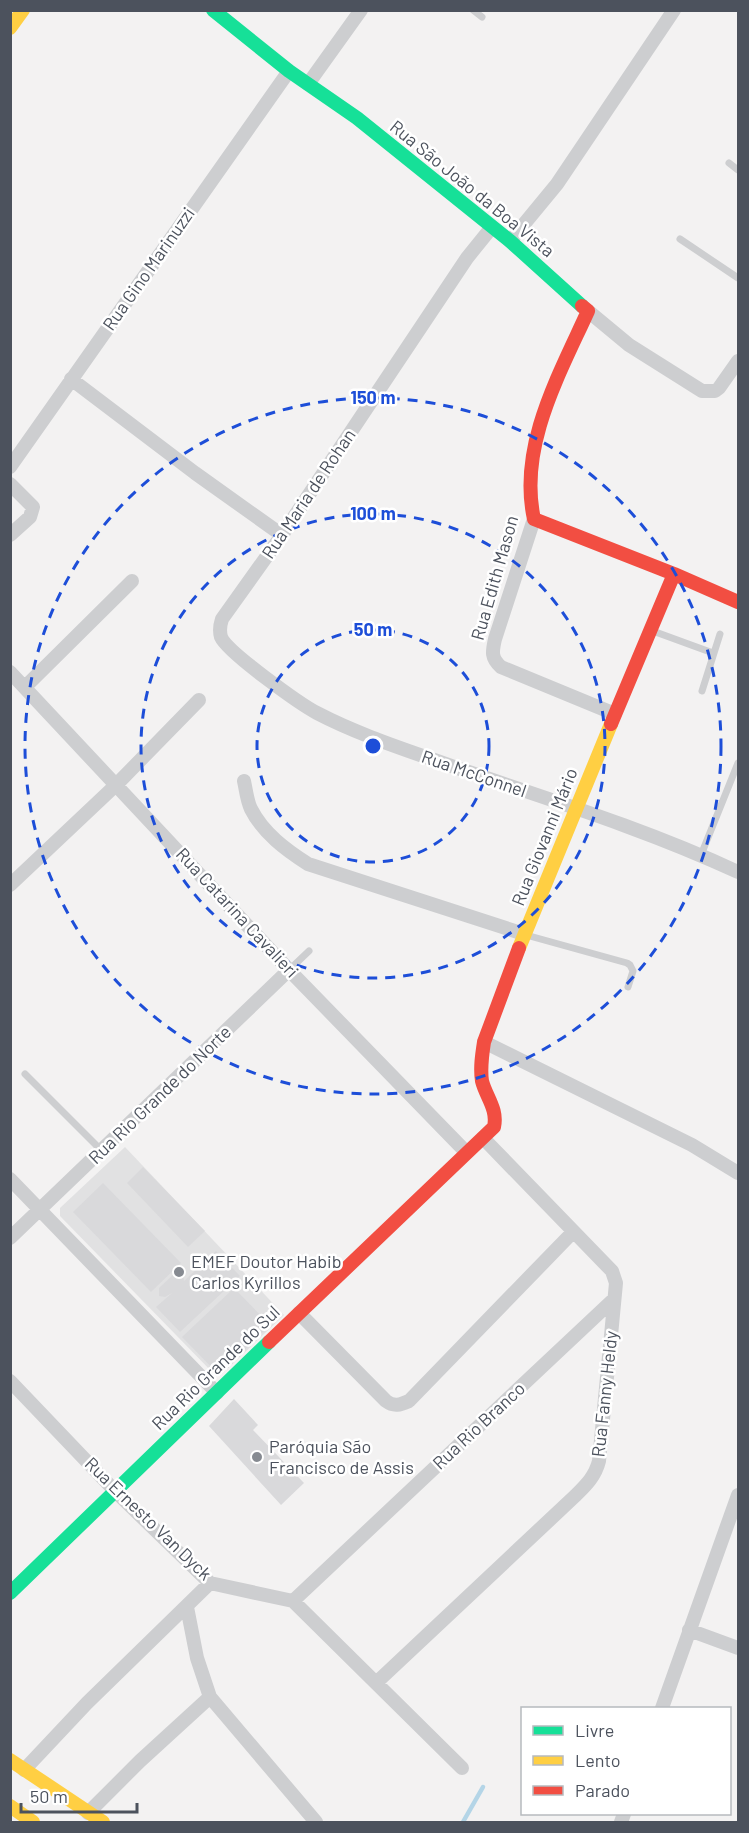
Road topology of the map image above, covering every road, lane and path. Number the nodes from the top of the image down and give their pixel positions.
1 (23, 10) edge
2 (213, 10) edge
3 (361, 10) edge
4 (473, 10) edge
5 (674, 10) edge
6 (482, 17) dead end
7 (10, 28) edge
8 (289, 71) junction
9 (308, 84) junction
10 (729, 163) dead end
11 (738, 170) edge
12 (492, 227) junction
13 (680, 239) dead end
14 (510, 241) junction
15 (738, 278) edge
16 (588, 311) junction
17 (738, 361) edge
18 (71, 379) junction
19 (10, 467) edge
20 (10, 484) edge
21 (534, 519) junction
22 (10, 535) edge
23 (282, 536) junction
24 (674, 574) junction
25 (132, 582) dead end
26 (737, 597) edge
27 (650, 630) junction
28 (720, 634) dead end
29 (226, 644) joint
30 (713, 653) junction
31 (10, 672) edge
32 (25, 687) junction
33 (702, 692) dead end
34 (199, 700) dead end
35 (615, 714) junction
36 (738, 763) edge
37 (244, 781) dead end
38 (117, 784) junction
39 (576, 809) junction
40 (701, 855) junction
41 (738, 872) edge
42 (10, 885) edge
43 (524, 934) junction
44 (309, 951) dead end
45 (289, 970) junction
46 (628, 987) dead end
47 (484, 1042) junction
48 (25, 1074) dead end
49 (497, 1119) joint
50 (483, 1138) junction
51 (102, 1151) junction
52 (466, 1152) junction
53 (738, 1173) edge
54 (10, 1179) edge
55 (40, 1211) junction
56 (573, 1232) junction
57 (10, 1238) edge
58 (614, 1299) junction
59 (298, 1313) junction
60 (10, 1381) edge
61 (217, 1393) junction
62 (116, 1492) junction
63 (738, 1495) edge
64 (210, 1583) junction
65 (10, 1593) edge
66 (293, 1601) junction
67 (187, 1607) junction
68 (689, 1630) junction
69 (738, 1648) edge
70 (377, 1683) junction
71 (210, 1697) junction
72 (662, 1707) edge
73 (10, 1760) edge
74 (462, 1768) dead end
75 (24, 1770) junction
76 (10, 1806) edge
77 (88, 1813) junction
78 (33, 1822) edge
79 (103, 1822) edge
80 (316, 1822) edge

1 - 7 street
2 - 8 street, Rua São João da Boa Vista
3 - 9 street
4 - 6 lane
5 - 14 street
8 - 9 street, Rua São João da Boa Vista
8 - 18 street, Rua Gino Marinuzzi
9 - 12 street, Rua São João da Boa Vista
10 - 11 lane
12 - 14 street, Rua São João da Boa Vista
12 - 23 street, Rua Maria de Rohan
13 - 15 lane
14 - 16 street, Rua São João da Boa Vista
16 - 17 street, Rua São João da Boa Vista
16 - 21 street, Rua Edith Mason
18 - 19 street, Rua Gino Marinuzzi
18 - 23 street
20 - 22 street
21 - 24 street
21 - 35 street, Rua Edith Mason
23 - 29 street, Rua Maria de Rohan
24 - 26 street
24 - 27 street, Rua Giovanni Mário
25 - 32 street
27 - 30 lane
27 - 35 street, Rua Giovanni Mário
28 - 30 lane
29 - 39 street, Rua McConnel
30 - 33 lane
31 - 32 street, Rua Catarina Cavalieri
32 - 38 street, Rua Catarina Cavalieri
34 - 38 street
35 - 39 street, Rua Giovanni Mário
36 - 40 lane
37 - 43 street
38 - 42 street
38 - 45 street, Rua Catarina Cavalieri
39 - 40 street, Rua McConnel
39 - 43 street, Rua Giovanni Mário
40 - 41 street, Rua McConnel
43 - 46 lane
43 - 47 street, Rua Giovanni Mário
44 - 45 lane, Rua Rio Grande do Norte
45 - 51 street, Rua Rio Grande do Norte
45 - 52 street, Rua Catarina Cavalieri
47 - 49 street, Rua Giovanni Mário
47 - 53 street
48 - 51 lane
49 - 50 street, Rua Rio Grande do Sul
50 - 52 street, Rua Rio Grande do Sul
50 - 56 street, Rua Fanny Heldy
51 - 55 street, Rua Rio Grande do Norte
52 - 59 street, Rua Rio Grande do Sul
54 - 55 street
55 - 57 street, Rua Rio Grande do Norte
55 - 61 street
56 - 58 street, Rua Fanny Heldy
56 - 59 street
58 - 66 street, Rua Rio Branco
58 - 70 street, Rua Fanny Heldy
59 - 61 street, Rua Rio Grande do Sul
60 - 62 street, Rua Ernesto Van Dyck
61 - 62 street, Rua Rio Grande do Sul
62 - 64 street, Rua Ernesto Van Dyck
62 - 65 street, Rua Rio Grande do Sul
63 - 68 street
64 - 66 street, Rua Ernesto Van Dyck
64 - 67 street
66 - 70 street
67 - 71 street
67 - 75 street
68 - 69 street
68 - 72 street
70 - 74 street
71 - 77 street
71 - 80 street
73 - 75 street
75 - 77 street
76 - 78 street
77 - 79 street

